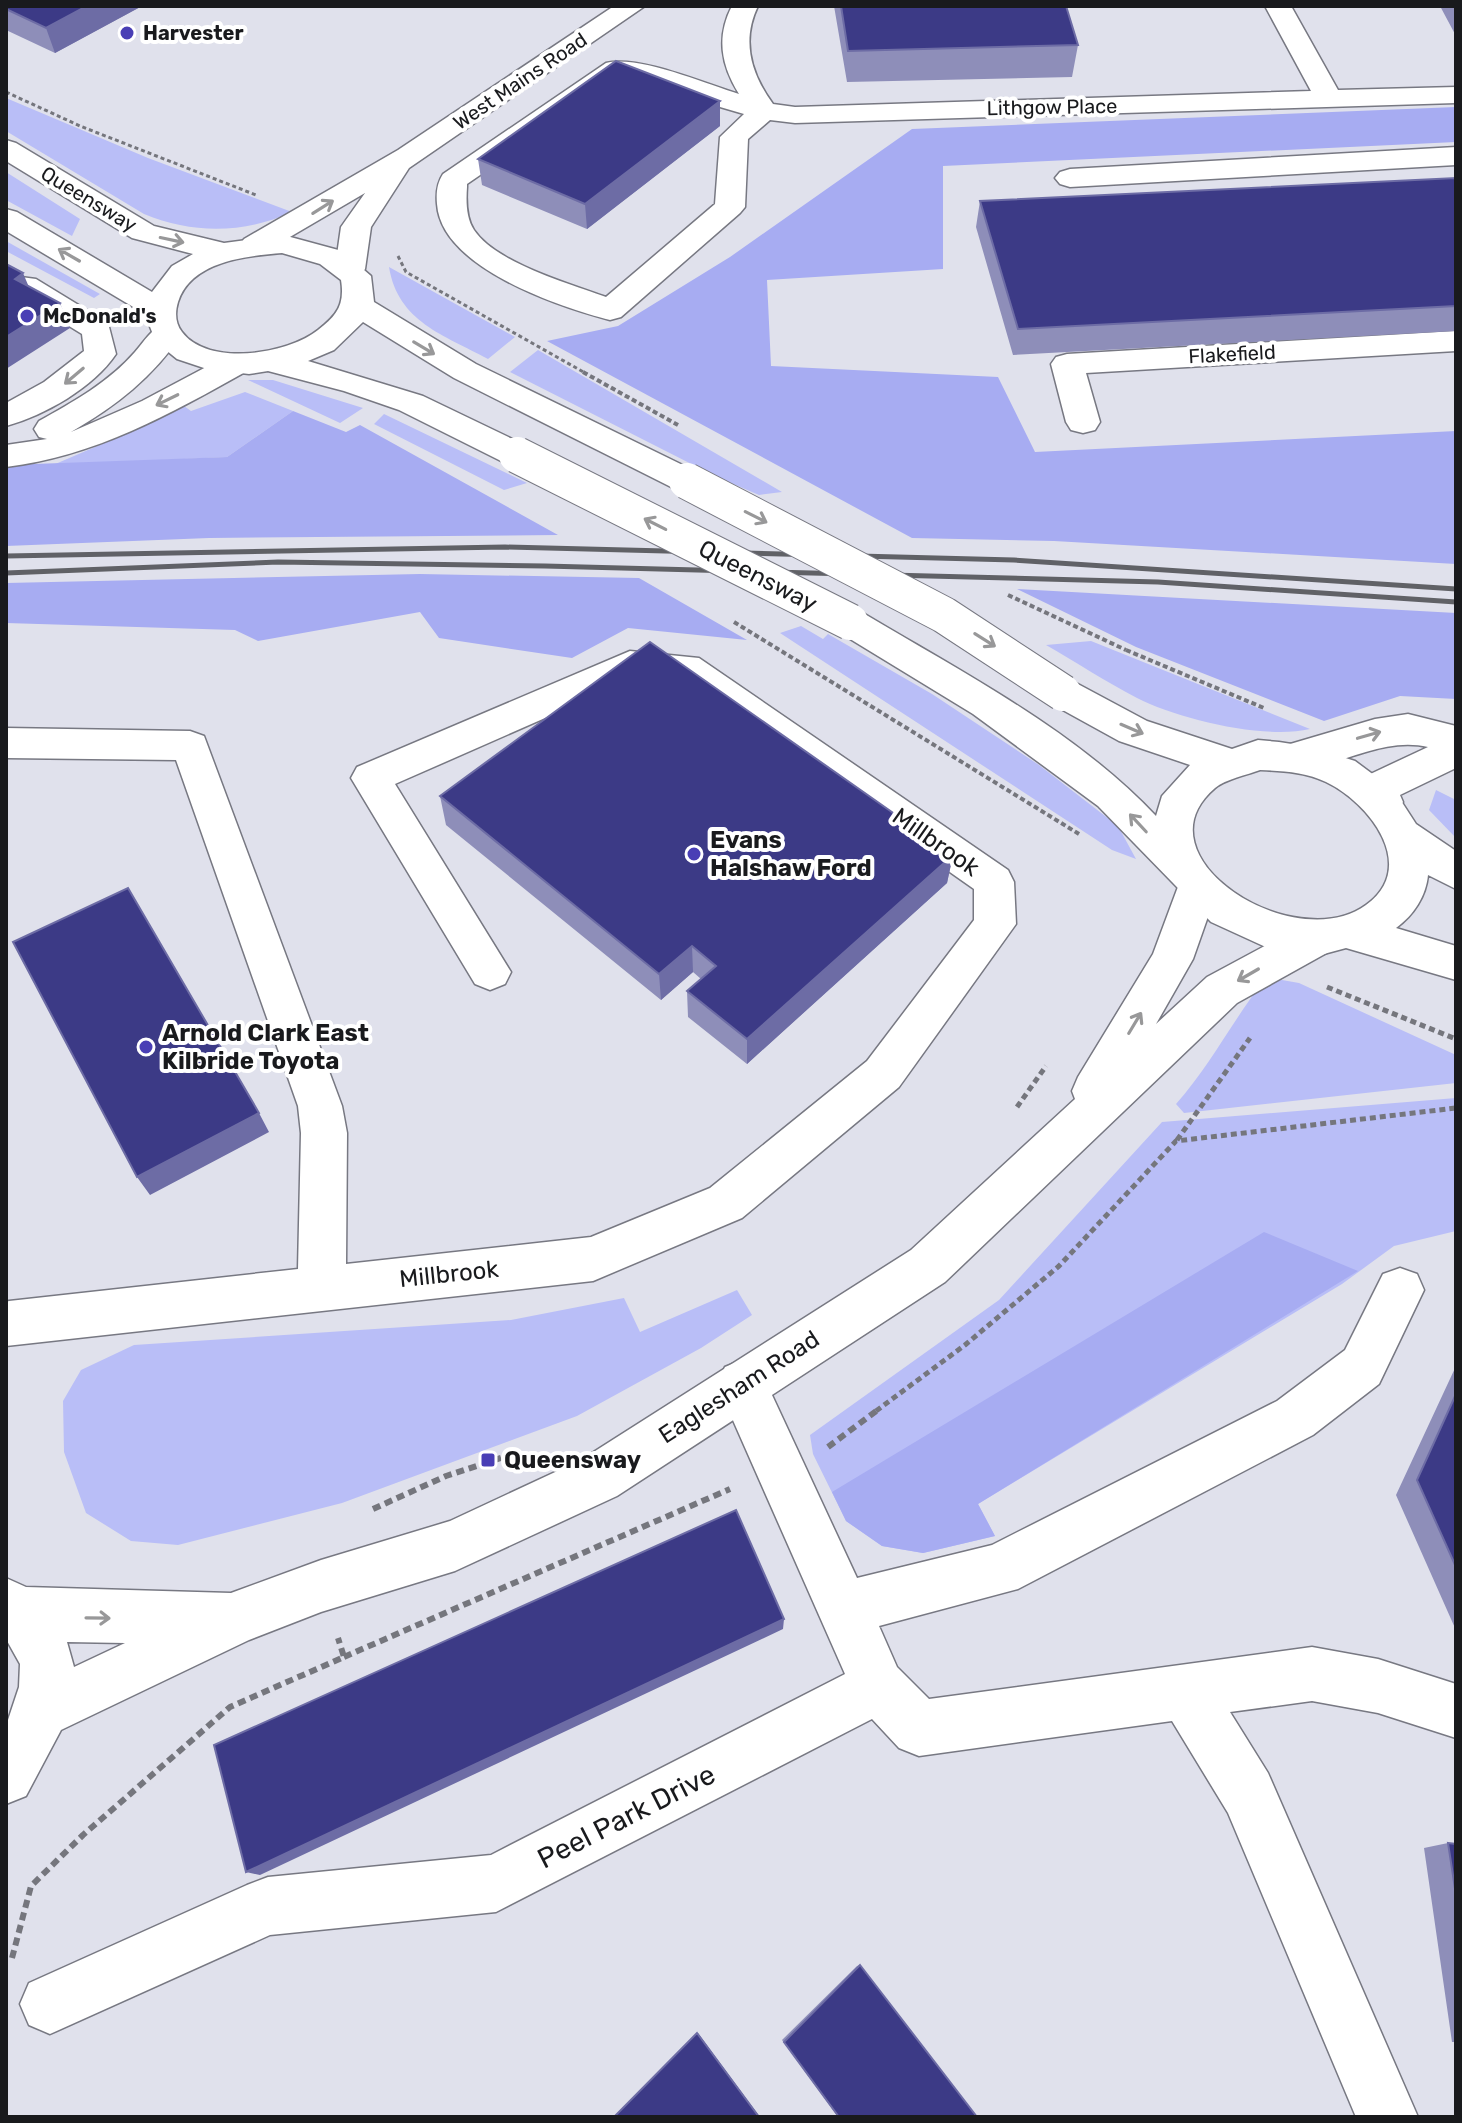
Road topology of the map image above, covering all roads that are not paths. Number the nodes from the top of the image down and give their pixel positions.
1 (632, 6) edge
2 (745, 6) edge
3 (1278, 6) edge
4 (1456, 95) edge
5 (1330, 100) junction
6 (764, 111) junction
7 (6, 149) edge
8 (408, 156) junction
9 (1456, 156) edge
10 (1070, 178) dead end
11 (6, 218) edge
12 (255, 245) junction
13 (223, 252) junction
14 (350, 269) junction
15 (6, 284) edge
16 (359, 306) junction
17 (163, 322) junction
18 (1456, 341) edge
19 (272, 362) junction
20 (236, 364) junction
21 (6, 415) edge
22 (1083, 422) dead end
23 (6, 441) edge
24 (6, 456) edge
25 (1456, 740) edge
26 (6, 743) edge
27 (1456, 751) edge
28 (1294, 757) junction
29 (1226, 762) junction
30 (1394, 819) junction
31 (1456, 873) edge
32 (1194, 884) junction
33 (1334, 935) junction
34 (1456, 963) edge
35 (490, 972) dead end
36 (1066, 1138) junction
37 (322, 1288) junction
38 (1400, 1290) dead end
39 (7, 1325) edge
40 (742, 1384) junction
41 (843, 1608) junction
42 (13, 1610) edge
43 (236, 1618) junction
44 (878, 1686) junction
45 (1185, 1690) junction
46 (1456, 1711) edge
47 (26, 1744) edge
48 (6, 1803) edge
49 (50, 2004) dead end
50 (1387, 2117) edge

1 - 8 main road, West Mains Road
2 - 6 main road
3 - 5 main road
4 - 5 main road, Lithgow Place
5 - 6 main road, Lithgow Place
6 - 6 main road, Lithgow Place
7 -> 13 main road, Queensway
12 -> 8 main road, West Mains Road
8 - 14 main road, West Mains Road
9 - 10 main road
17 -> 11 main road
12 - 13 main road
12 - 14 main road
13 - 17 main road
14 - 16 main road
15 -> 21 main road
16 - 19 main road
16 -> 29 main road, bridge
17 - 20 main road
17 - 23 main road
18 - 22 main road, Flakefield
19 - 20 main road
32 -> 19 main road, Queensway, bridge
20 -> 24 main road
28 -> 25 main road
26 - 37 main road
27 - 30 main road
28 - 29 main road
28 - 30 main road
29 - 32 main road
30 - 31 main road
30 - 33 main road
32 - 33 main road
36 -> 32 main road, Eaglesham Road
33 - 34 main road
33 -> 36 main road, Eaglesham Road
35 - 37 main road, Millbrook
36 - 40 main road, Eaglesham Road
37 - 39 main road, Millbrook
38 - 41 main road
40 - 41 main road
40 - 43 main road, Eaglesham Road
41 - 44 main road
42 -> 43 main road, Eaglesham Road
42 - 47 main road
43 - 47 main road, Eaglesham Road
44 - 45 main road
44 - 49 main road, Peel Park Drive
45 - 46 main road
45 - 50 main road
47 - 48 main road

